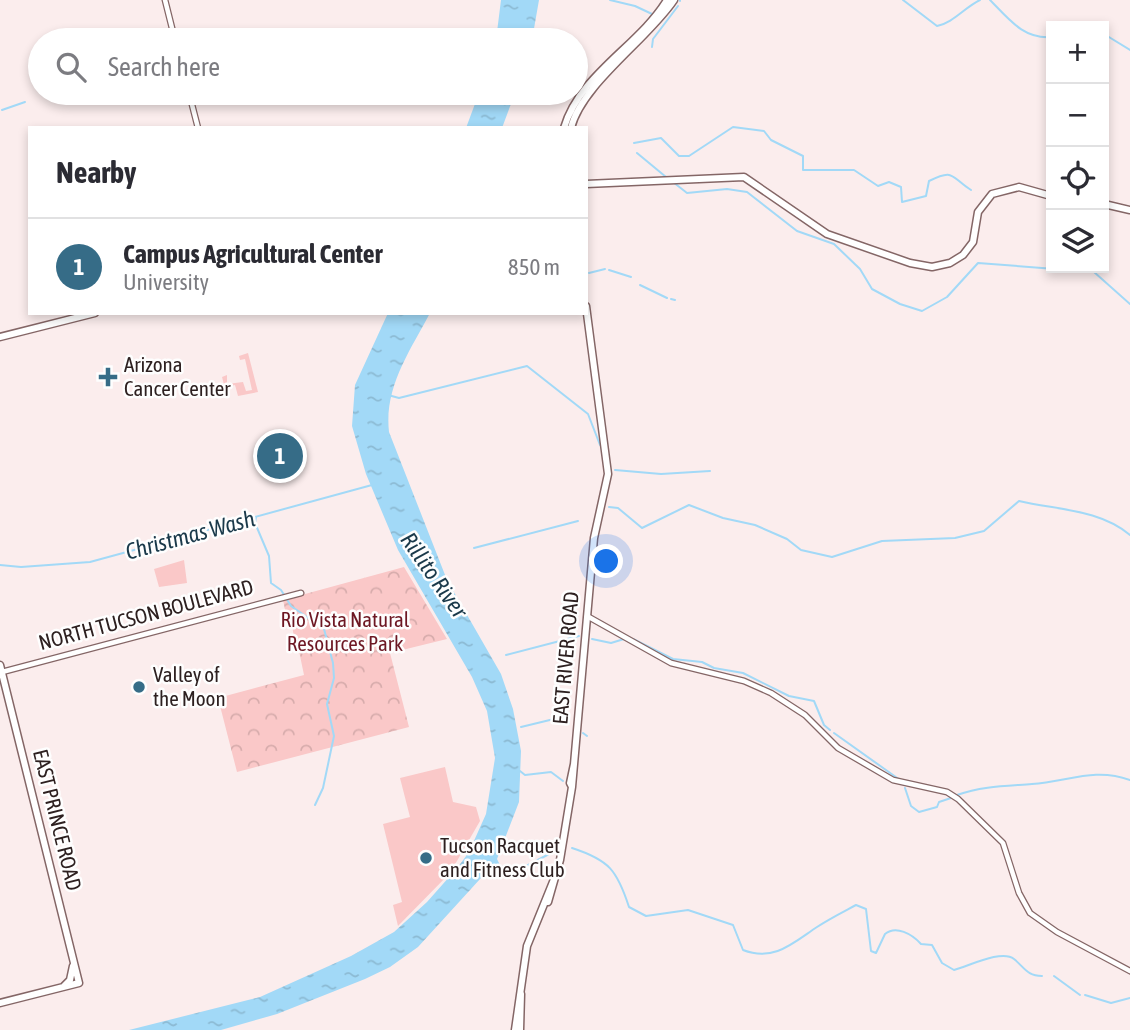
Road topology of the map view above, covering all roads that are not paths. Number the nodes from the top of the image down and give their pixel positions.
1 (165, 0) edge
2 (667, 0) edge
3 (674, 0) edge
4 (173, 28) edge
5 (588, 86) edge
6 (588, 96) edge
7 (192, 105) edge
8 (577, 105) edge
9 (582, 105) edge
10 (197, 126) edge
11 (566, 126) edge
12 (572, 126) edge
13 (588, 187) edge
14 (1046, 195) edge
15 (1109, 205) edge
16 (1130, 211) edge
17 (87, 315) edge
18 (587, 315) edge
19 (0, 337) edge
20 (301, 593) dead end
21 (587, 615) junction
22 (1, 670) edge
23 (73, 960) junction
24 (1130, 971) edge
25 (63, 987) junction
26 (0, 1003) edge
27 (518, 1030) edge

1 - 4 street
2 - 5 main road
3 - 6 main road
7 - 10 street
8 - 11 main road
9 - 12 main road
13 - 14 main road
15 - 16 main road
17 - 19 main road
18 - 21 main road, EAST RIVER ROAD
20 - 22 street, NORTH TUCSON BOULEVARD
21 - 24 street
21 - 27 main road, EAST RIVER ROAD
22 - 23 main road, EAST PRINCE ROAD
23 - 25 main road
23 - 25 main road, EAST PRINCE ROAD
25 - 26 main road

